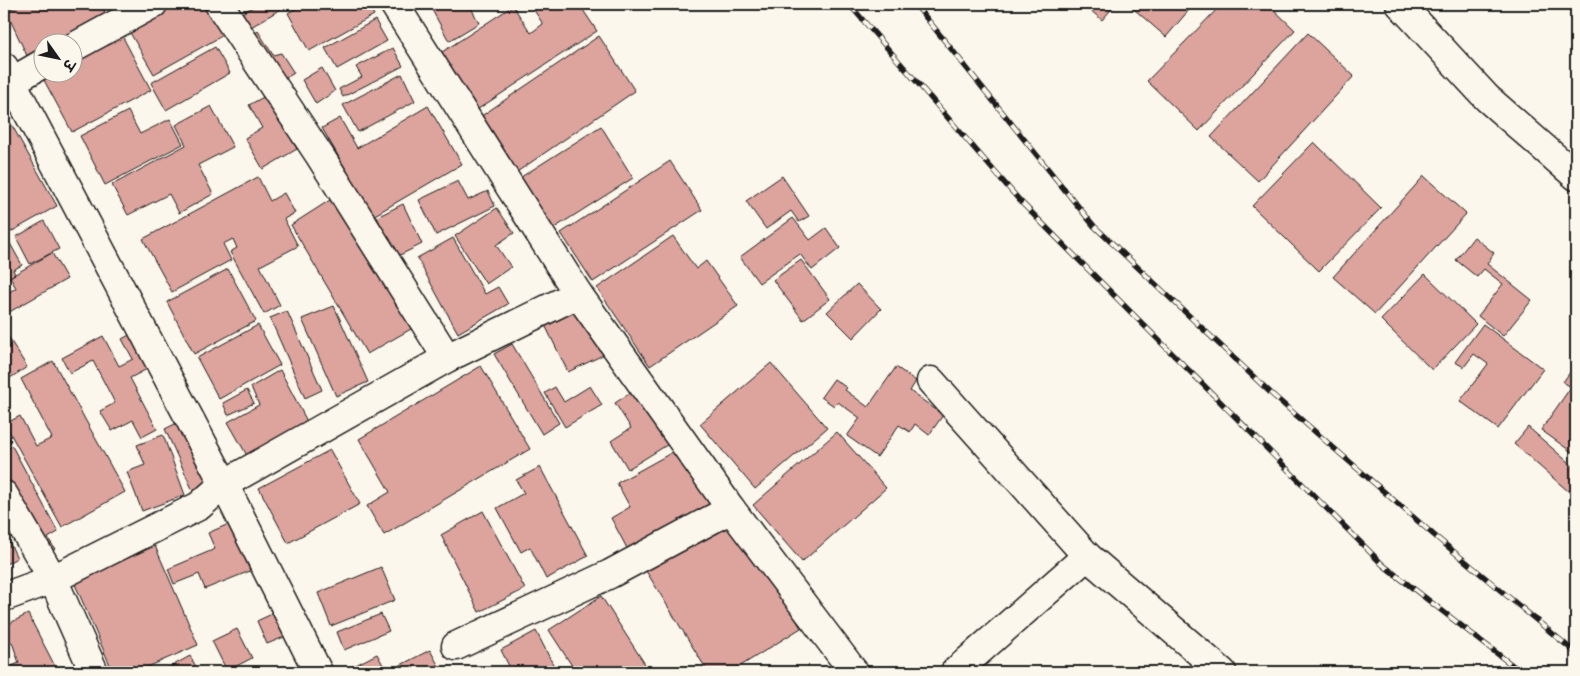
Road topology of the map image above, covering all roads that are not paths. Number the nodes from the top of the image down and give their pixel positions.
1 (153, 4) edge
2 (218, 4) edge
3 (394, 4) edge
4 (1400, 4) edge
5 (82, 43) edge
6 (32, 68) edge
7 (6, 78) edge
8 (1576, 176) edge
9 (578, 294) junction
10 (447, 358) junction
11 (931, 381) dead end
12 (224, 484) junction
13 (4, 495) edge
14 (731, 509) junction
15 (1087, 556) junction
16 (53, 579) junction
17 (4, 597) edge
18 (456, 646) dead end
19 (94, 672) edge
20 (318, 672) edge
21 (854, 672) edge
22 (955, 672) edge
23 (1222, 672) edge

1 - 5 street
2 - 10 street
3 - 9 street
4 - 8 street
6 - 7 street
7 - 12 street
9 - 10 street
9 - 14 street
10 - 12 street
11 - 15 street
12 - 16 street
12 - 20 street
13 - 16 street
14 - 18 street
14 - 21 street
15 - 22 street
15 - 23 street
16 - 17 street
16 - 19 street

